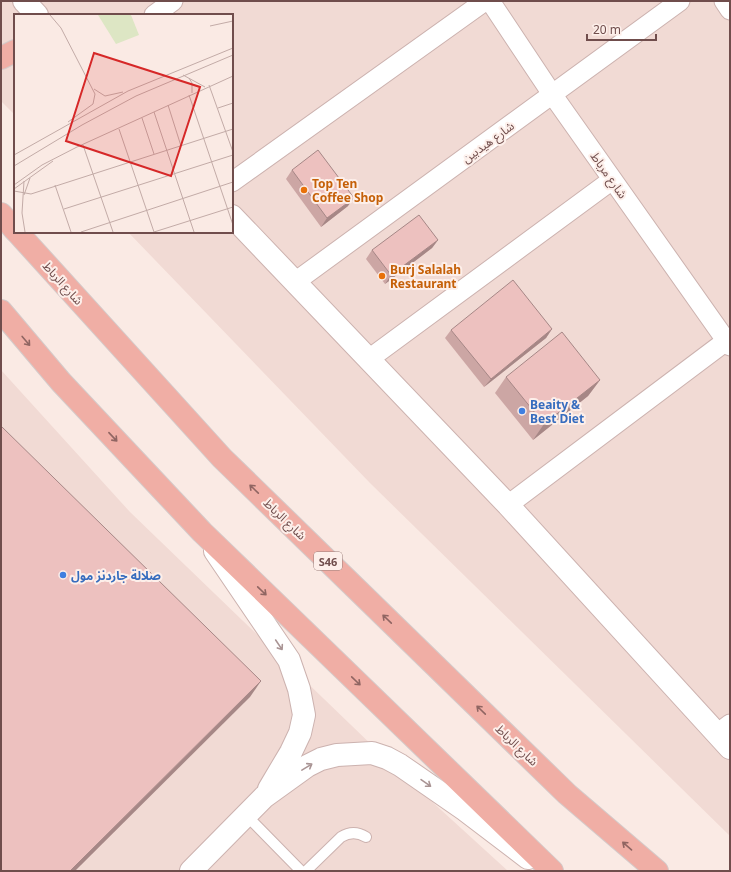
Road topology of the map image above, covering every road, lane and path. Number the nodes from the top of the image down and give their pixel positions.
1 (24, 1) edge
2 (173, 1) edge
3 (485, 1) edge
4 (490, 1) edge
5 (680, 1) edge
6 (724, 1) edge
7 (730, 10) edge
8 (36, 14) edge
9 (155, 14) edge
10 (14, 52) edge
11 (1, 58) edge
12 (552, 94) junction
13 (612, 180) junction
14 (233, 181) edge
15 (1, 214) edge
16 (233, 217) edge
17 (14, 229) edge
18 (18, 233) edge
19 (295, 282) junction
20 (1, 311) edge
21 (729, 342) edge
22 (369, 359) junction
23 (508, 505) junction
24 (202, 532) junction
25 (726, 735) edge
26 (264, 797) junction
27 (246, 815) junction
28 (366, 837) dead end
29 (192, 871) edge
30 (301, 871) edge
31 (306, 871) edge
32 (544, 871) edge
33 (552, 871) edge
34 (657, 871) edge

1 - 8 street
2 - 9 street
3 - 14 street
4 - 12 street, شارع مرباط
5 - 12 street, شارع هيدبين
6 - 7 street
10 - 11 highway
12 - 13 street, شارع مرباط
12 - 19 street, شارع هيدبين
13 - 21 street, شارع مرباط
13 - 22 street
15 - 17 highway
16 - 19 street
34 -> 18 highway, شارع الرباط / S46
19 - 22 street
20 -> 24 highway
21 - 23 street
22 - 23 street
23 - 25 street
24 -> 26 street
24 -> 33 highway
26 - 27 street
26 -> 32 street
27 - 29 street
27 - 30 lane
28 - 31 lane

